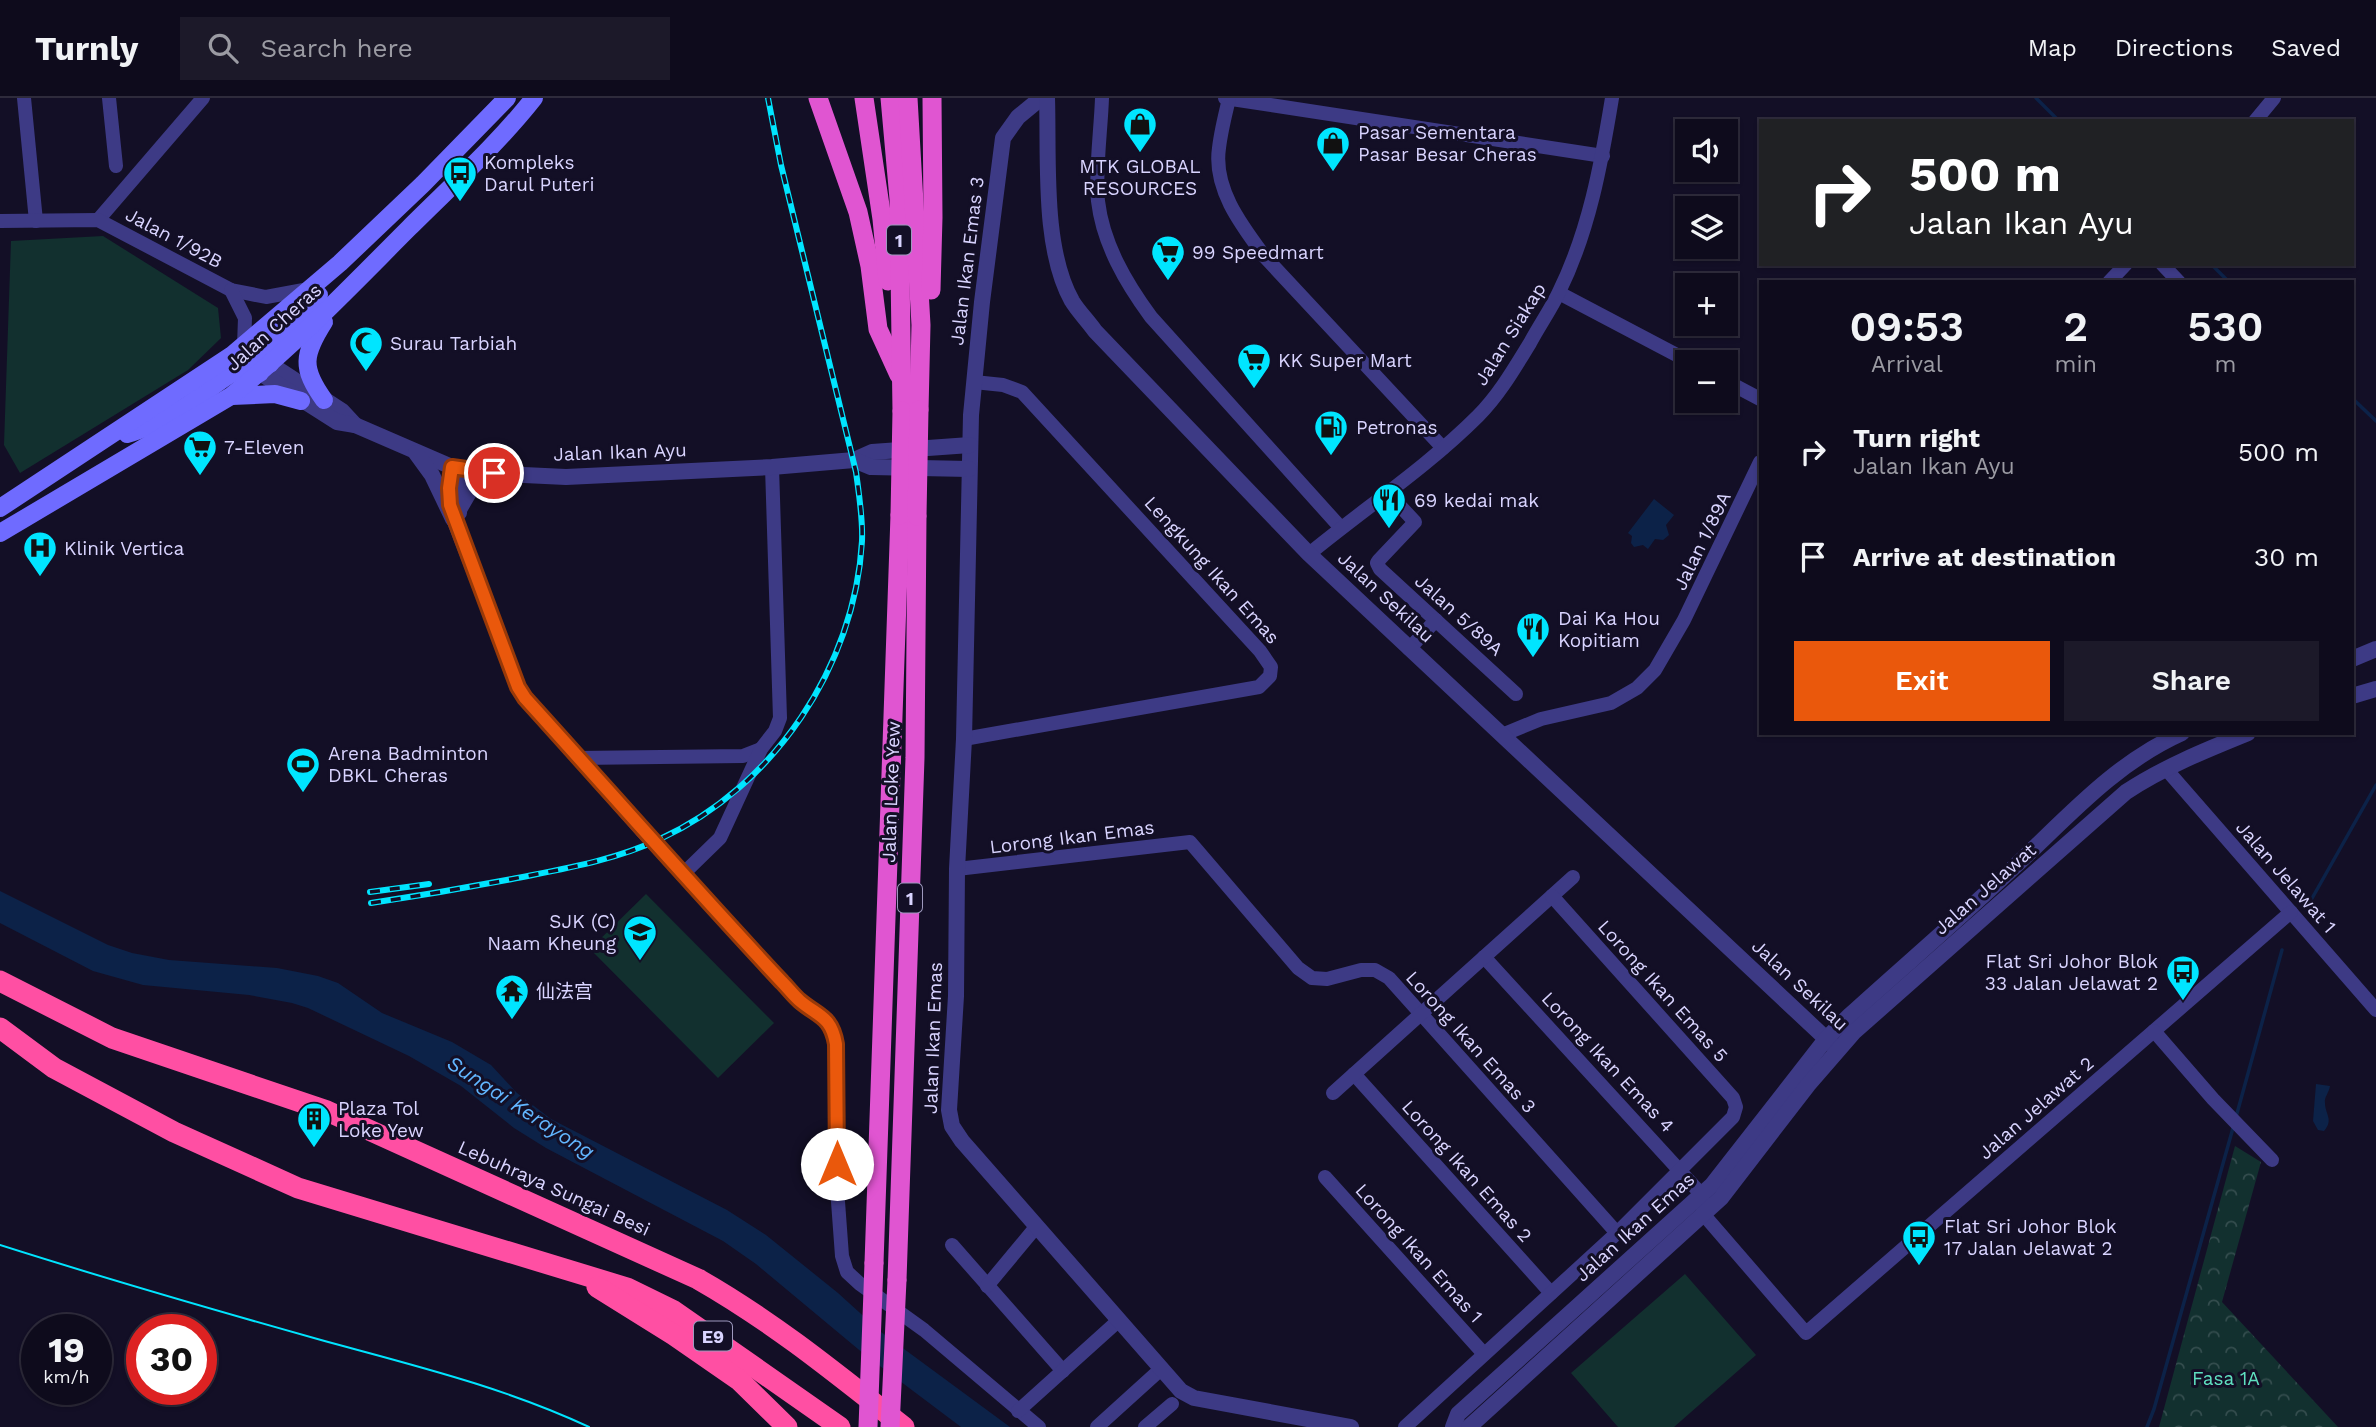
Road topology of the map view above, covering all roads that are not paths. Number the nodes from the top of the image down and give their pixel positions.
1 (24, 98) edge
2 (109, 98) edge
3 (203, 98) edge
4 (507, 98) edge
5 (534, 98) edge
6 (818, 98) edge
7 (864, 98) edge
8 (890, 98) edge
9 (908, 98) edge
10 (932, 98) edge
11 (1041, 98) edge
12 (1047, 98) edge
13 (1102, 98) edge
14 (1227, 98) edge
15 (1612, 98) edge
16 (2274, 98) edge
17 (2257, 119) edge
18 (1603, 156) junction
19 (116, 166) dead end
20 (98, 220) junction
21 (0, 221) edge
22 (36, 221) junction
23 (340, 264) junction
24 (2124, 266) edge
25 (2164, 266) edge
26 (2111, 280) edge
27 (2177, 280) edge
28 (310, 289) junction
29 (231, 290) junction
30 (1559, 293) junction
31 (337, 301) junction
32 (921, 325) junction
33 (244, 345) junction
34 (1675, 354) edge
35 (263, 367) junction
36 (902, 382) junction
37 (974, 382) junction
38 (1738, 387) edge
39 (231, 396) junction
40 (1759, 398) edge
41 (324, 400) junction
42 (301, 401) junction
43 (911, 410) junction
44 (971, 415) junction
45 (355, 425) junction
46 (107, 439) junction
47 (970, 445) junction
48 (942, 447) junction
49 (1443, 448) junction
50 (415, 451) junction
51 (854, 460) junction
52 (1759, 464) edge
53 (772, 467) junction
54 (942, 467) junction
55 (457, 468) junction
56 (969, 469) junction
57 (494, 473) junction
58 (1387, 492) junction
59 (0, 508) edge
60 (967, 509) junction
61 (456, 514) junction
62 (909, 516) junction
63 (1341, 528) junction
64 (0, 533) edge
65 (1309, 554) junction
66 (1436, 620) junction
67 (1409, 649) junction
68 (2376, 649) edge
69 (2354, 658) edge
70 (2376, 689) edge
71 (1516, 694) dead end
72 (2354, 695) edge
73 (2177, 735) edge
74 (2178, 735) edge
75 (2243, 735) edge
76 (1502, 736) junction
77 (964, 739) junction
78 (761, 749) junction
79 (578, 758) junction
80 (2125, 765) junction
81 (2166, 769) junction
82 (1190, 842) joint
83 (957, 869) junction
84 (682, 875) junction
85 (1573, 877) dead end
86 (1552, 896) junction
87 (2291, 912) junction
88 (1484, 957) junction
89 (5, 981) edge
90 (2376, 1010) edge
91 (1422, 1014) junction
92 (0, 1028) edge
93 (2154, 1031) junction
94 (1832, 1044) junction
95 (1354, 1074) junction
96 (1333, 1093) dead end
97 (2272, 1160) dead end
98 (1681, 1170) junction
99 (1325, 1177) dead end
100 (1702, 1195) junction
101 (1704, 1215) junction
102 (1036, 1227) junction
103 (1617, 1233) junction
104 (952, 1245) dead end
105 (572, 1270) junction
106 (987, 1286) junction
107 (1550, 1293) junction
108 (1118, 1321) junction
109 (1484, 1354) junction
110 (1161, 1369) junction
111 (1063, 1371) junction
112 (1172, 1404) dead end
113 (1018, 1411) junction
114 (787, 1427) edge
115 (840, 1427) edge
116 (867, 1427) edge
117 (890, 1427) edge
118 (904, 1427) edge
119 (1039, 1427) edge
120 (1097, 1427) edge
121 (1145, 1427) edge
122 (1351, 1427) edge
123 (1405, 1427) edge
124 (1453, 1427) edge
125 (1469, 1427) edge

1 - 22 street
2 - 19 street
3 - 20 street, Jalan 1/92B
4 - 23 main road, Jalan Cheras
5 - 31 main road, Jalan Cheras
6 - 36 highway
7 - 36 highway
8 - 36 highway, 1
9 - 32 highway, 1
10 - 32 highway
11 - 37 street, Jalan Ikan Emas 3
12 - 65 street, Jalan Sekilau
13 - 63 street
14 - 18 street
14 - 49 street
15 - 18 street, Jalan Siakap
16 - 17 street
18 - 30 street, Jalan Siakap
20 - 22 street, Jalan 1/92B
20 - 29 street, Jalan 1/92B
21 - 22 street, Jalan 1/92B
23 - 28 main road, Jalan Cheras
23 - 35 main road
24 - 26 street
25 - 27 street
28 - 29 street, Jalan 1/92B
28 - 33 main road, Jalan Cheras
29 - 33 street, Jalan 1/92B
30 - 34 street
30 - 49 street, Jalan Siakap
31 - 35 main road, Jalan Cheras
31 - 41 main road
32 - 43 highway, Jalan Loke Yew / 1
33 - 46 main road, Jalan Cheras
35 - 39 main road, Jalan Cheras
35 - 41 street, Jalan Ikan Ayu
35 - 42 street, Jalan Ikan Ayu
35 - 46 main road
36 - 43 highway, Jalan Loke Yew / 1
37 - 44 street, Jalan Ikan Emas 3
37 - 77 street, Lengkung Ikan Emas
38 - 40 street
39 - 42 main road
39 - 64 main road, Jalan Cheras
41 - 45 street, Jalan Ikan Ayu
42 - 45 street, Jalan Ikan Ayu
43 - 62 highway, Jalan Loke Yew / 1, bridge
44 - 47 street, Jalan Ikan Emas 3
44 - 48 street
45 - 50 street, Jalan Ikan Ayu
46 - 59 main road, Jalan Cheras
47 - 48 street, Jalan Ikan Ayu
47 - 56 street, Jalan Ikan Emas 3
48 - 51 street, Jalan Ikan Ayu
49 - 58 street, Jalan Siakap
50 - 55 street, Jalan Ikan Ayu
50 - 61 street
51 - 53 street, Jalan Ikan Ayu
51 - 54 street, Jalan Ikan Ayu
52 - 76 street, Jalan 1/89A
53 - 57 street, Jalan Ikan Ayu
53 - 78 street
54 - 56 street, Jalan Ikan Ayu
54 - 60 street
55 - 57 street, Jalan Ikan Ayu
55 - 61 street
56 - 60 street, Jalan Ikan Emas
57 - 61 street
58 - 63 street, Jalan Siakap
58 - 66 street, Jalan 5/89A
60 - 77 street, Jalan Ikan Emas
61 - 79 street
62 - 116 highway, Jalan Loke Yew / 1, bridge
62 - 117 highway, Jalan Loke Yew / 1, bridge
63 - 65 street, Jalan Siakap
65 - 67 street, Jalan Sekilau
66 - 67 street
66 - 71 street, Jalan 5/89A
67 - 76 street, Jalan Sekilau
68 - 69 street
70 - 72 street
73 - 80 street, Jalan Jelawat
74 - 81 street
75 - 81 street, Jalan Jelawat
76 - 94 street, Jalan Sekilau
77 - 83 street, Jalan Ikan Emas
78 - 79 street
78 - 84 street
79 - 84 street
80 - 81 street
80 - 94 street, Jalan Jelawat
81 - 87 street, Jalan Jelawat 1
81 - 94 street, Jalan Jelawat
82 - 83 street, Lorong Ikan Emas
82 - 91 street, Lorong Ikan Emas 3
83 - 102 street, Jalan Ikan Emas
84 - 113 street
85 - 86 street
86 - 88 street
86 - 98 street, Lorong Ikan Emas 5
87 - 90 street, Jalan Jelawat 1
87 - 93 street, Jalan Jelawat 2
88 - 91 street
88 - 98 street, Lorong Ikan Emas 4
89 - 118 highway, Lebuhraya Sungai Besi / E9
91 - 95 street
91 - 103 street, Lorong Ikan Emas 3
92 - 105 highway, E9
93 - 97 street
93 - 101 street, Jalan Jelawat 2
94 - 100 street, Jalan Ikan Emas
94 - 101 street, Jalan Ikan Emas
95 - 96 street
95 - 107 street, Lorong Ikan Emas 2
98 - 100 street, Lorong Ikan Emas 4
98 - 103 street
99 - 109 street, Lorong Ikan Emas 1
100 - 101 street
100 - 124 street, Jalan Ikan Emas
101 - 125 street, Jalan Ikan Emas
102 - 106 street
102 - 108 street, Jalan Ikan Emas
103 - 107 street
104 - 106 street
105 - 114 highway
105 - 115 highway, E9
106 - 111 street
107 - 109 street
108 - 110 street, Jalan Ikan Emas
108 - 111 street
109 - 123 street
110 - 120 street
110 - 122 street, Jalan Ikan Emas
111 - 113 street
112 - 121 street
113 - 119 street

